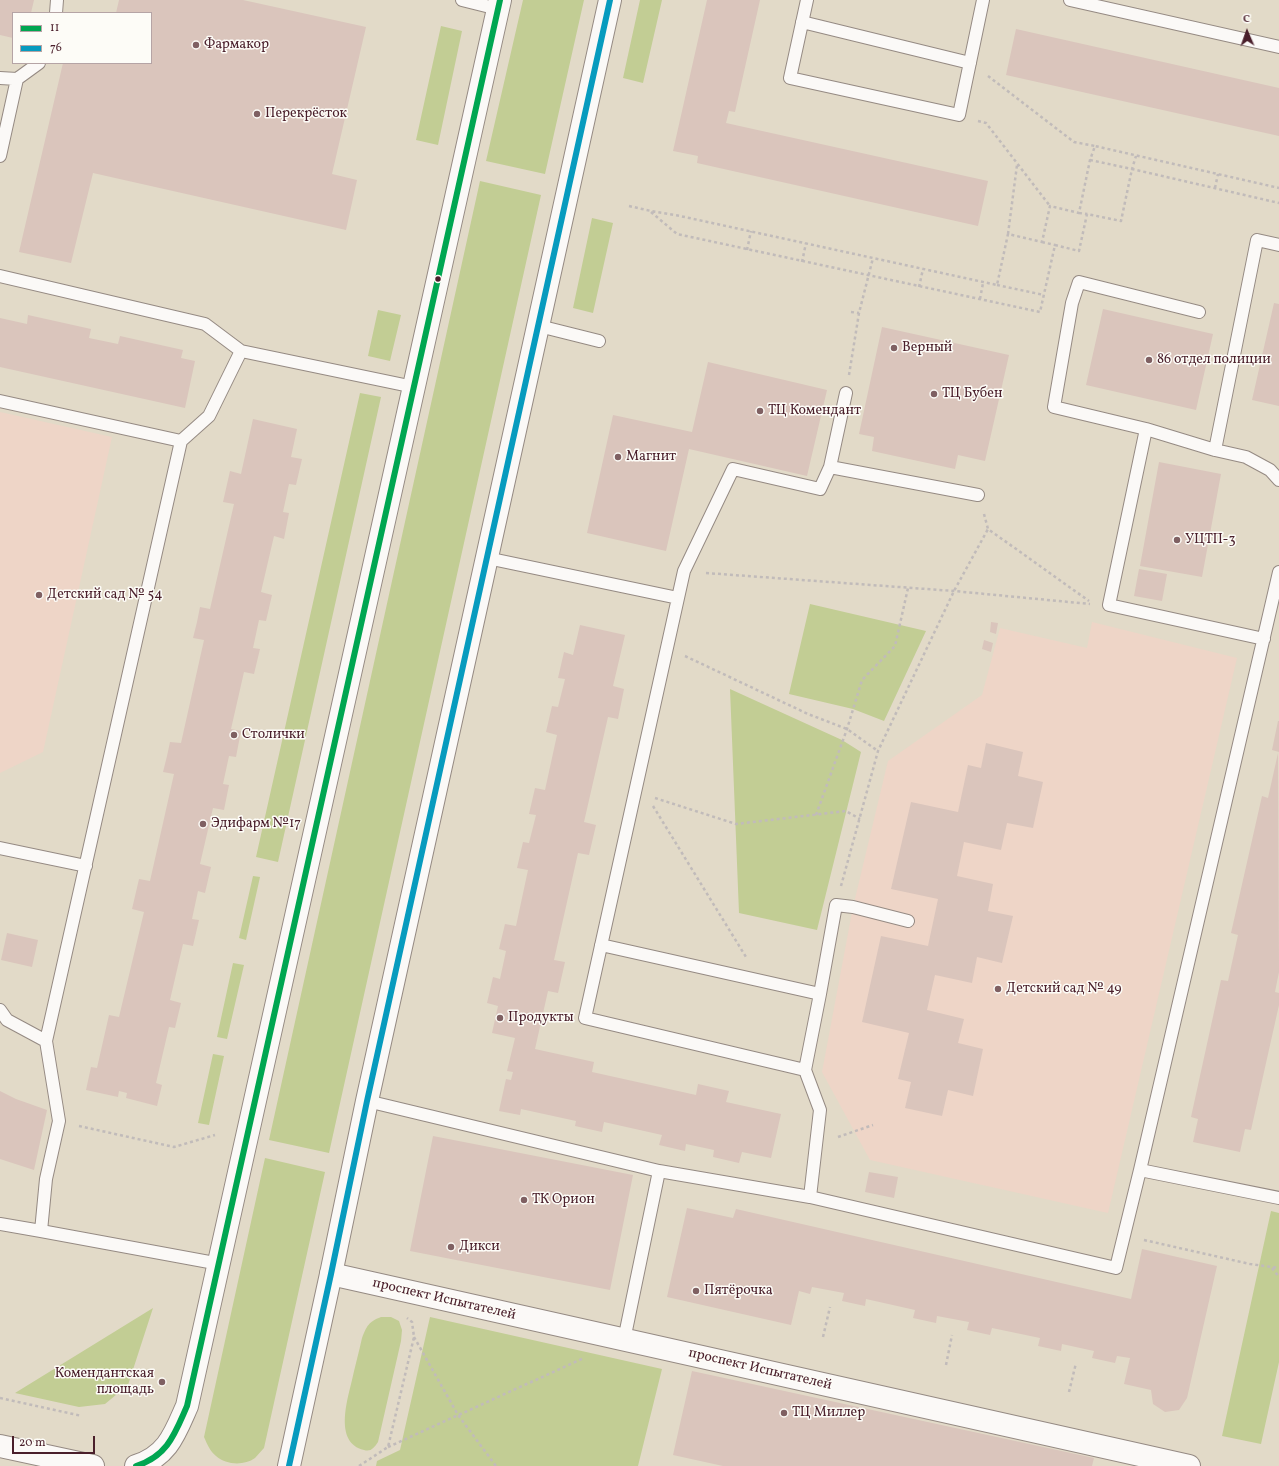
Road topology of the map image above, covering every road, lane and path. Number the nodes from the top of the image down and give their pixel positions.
1 (58, 0) edge
2 (462, 0) edge
3 (610, 0) edge
4 (807, 0) edge
5 (983, 0) edge
6 (1070, 0) edge
7 (499, 4) edge
8 (56, 12) edge
9 (802, 22) junction
10 (1279, 48) edge
11 (970, 63) junction
12 (38, 64) edge
13 (0, 78) edge
14 (17, 78) junction
15 (958, 116) junction
16 (1095, 146) junction
17 (0, 156) edge
18 (1136, 156) junction
19 (1090, 160) junction
20 (1017, 164) junction
21 (1132, 169) junction
22 (1218, 174) junction
23 (1215, 188) junction
24 (1279, 188) edge
25 (1279, 203) edge
26 (629, 206) dead end
27 (1050, 206) junction
28 (651, 211) junction
29 (1079, 213) junction
30 (1087, 214) junction
31 (751, 231) junction
32 (1008, 234) junction
33 (1042, 242) junction
34 (806, 243) junction
35 (1054, 245) junction
36 (1279, 245) edge
37 (747, 250) junction
38 (873, 258) junction
39 (802, 262) junction
40 (923, 269) junction
41 (0, 276) edge
42 (869, 276) junction
43 (983, 282) junction
44 (997, 285) junction
45 (919, 287) junction
46 (1044, 295) junction
47 (980, 299) junction
48 (850, 312) dead end
49 (1199, 312) dead end
50 (859, 313) junction
51 (539, 326) junction
52 (599, 341) dead end
53 (241, 350) junction
54 (414, 387) junction
55 (846, 393) joint
56 (0, 401) edge
57 (1146, 429) junction
58 (181, 442) junction
59 (1214, 450) junction
60 (830, 467) junction
61 (1279, 480) edge
62 (978, 495) joint
63 (988, 529) junction
64 (487, 558) junction
65 (684, 571) junction
66 (1279, 572) edge
67 (908, 588) junction
68 (954, 591) junction
69 (678, 598) junction
70 (1264, 639) junction
71 (667, 647) junction
72 (847, 730) junction
73 (878, 751) junction
74 (641, 794) junction
75 (816, 815) junction
76 (860, 819) junction
77 (0, 848) edge
78 (86, 866) junction
79 (836, 905) junction
80 (908, 921) dead end
81 (601, 945) junction
82 (761, 981) junction
83 (820, 994) junction
84 (0, 1010) edge
85 (46, 1040) junction
86 (805, 1070) junction
87 (367, 1100) junction
88 (59, 1122) junction
89 (873, 1125) dead end
90 (215, 1136) dead end
91 (816, 1143) junction
92 (1140, 1170) junction
93 (659, 1171) junction
94 (810, 1196) junction
95 (1279, 1198) edge
96 (0, 1224) edge
97 (41, 1231) junction
98 (1124, 1235) junction
99 (220, 1264) junction
100 (1272, 1267) junction
101 (1279, 1268) edge
102 (331, 1274) junction
103 (1279, 1277) edge
104 (830, 1307) dead end
105 (403, 1314) dead end
106 (952, 1335) dead end
107 (414, 1337) junction
108 (823, 1337) dead end
109 (624, 1340) junction
110 (588, 1356) dead end
111 (1076, 1363) dead end
112 (946, 1365) dead end
113 (1069, 1392) dead end
114 (0, 1398) edge
115 (458, 1415) junction
116 (82, 1416) dead end
117 (0, 1446) edge
118 (388, 1447) junction
119 (93, 1466) edge
120 (136, 1466) edge
121 (289, 1466) edge
122 (359, 1466) edge
123 (496, 1466) edge
124 (1189, 1466) edge

1 - 8 lane
2 - 7 lane
3 - 51 street
4 - 9 lane
5 - 11 lane
6 - 10 lane
7 - 54 street
9 - 11 lane
9 - 15 lane
11 - 15 lane
11 - 16 path
12 - 14 lane
13 - 14 lane
14 - 17 lane
15 - 20 path
16 - 18 path
16 - 19 path
18 - 21 path
18 - 22 path
19 - 21 path
19 - 29 path
20 - 27 path
20 - 32 path
21 - 23 path
21 - 30 path
22 - 23 path
22 - 24 path
23 - 25 path
26 - 28 path
27 - 29 path
27 - 33 path
28 - 31 path
28 - 37 path
29 - 30 path
30 - 35 path
31 - 34 path
31 - 37 path
32 - 33 path
32 - 44 path
33 - 35 path
34 - 38 path
34 - 39 path
35 - 46 path
36 - 59 lane
37 - 39 path
38 - 40 path
38 - 42 path
39 - 42 path
40 - 43 path
40 - 45 path
41 - 53 lane
42 - 45 path
42 - 50 path
43 - 44 path
43 - 47 path
44 - 46 path
45 - 47 path
46 - 47 path
48 - 50 path
49 - 57 lane
50 - 55 path
51 - 52 lane
51 - 64 street
53 - 54 lane
53 - 58 lane
54 - 99 street
55 - 60 lane
56 - 58 lane
57 - 59 lane
57 - 70 lane
58 - 78 lane
59 - 61 lane
60 - 62 lane
60 - 65 lane
62 - 63 path
63 - 68 path
63 - 68 path
64 - 69 lane
64 - 87 street
65 - 67 path
65 - 69 lane
66 - 70 lane
67 - 68 path
67 - 72 path
68 - 73 path
69 - 71 lane
70 - 92 lane
71 - 72 path
71 - 74 lane
72 - 73 path
72 - 75 path
73 - 76 path
74 - 75 path
74 - 81 lane
74 - 82 path
75 - 76 path
76 - 79 path
77 - 78 lane
78 - 85 lane
79 - 80 lane
79 - 83 lane
81 - 82 lane
81 - 86 lane
82 - 83 lane
83 - 86 lane
84 - 85 lane
85 - 88 lane
86 - 91 lane
87 - 93 lane
87 - 102 street
88 - 90 path
88 - 97 lane
89 - 91 path
91 - 94 lane
92 - 95 lane
92 - 98 lane
93 - 94 lane
93 - 109 lane
94 - 98 lane
96 - 97 lane
97 - 99 lane
98 - 100 path
99 - 120 street
100 - 101 path
100 - 103 path
102 - 109 street, проспект Испытателей
102 - 121 street
104 - 108 path
105 - 107 path
106 - 112 path
107 - 115 path
107 - 118 path
109 - 124 street, проспект Испытателей
110 - 115 path
111 - 113 path
114 - 116 path
115 - 118 path
115 - 123 path
117 - 119 street
118 - 122 path

